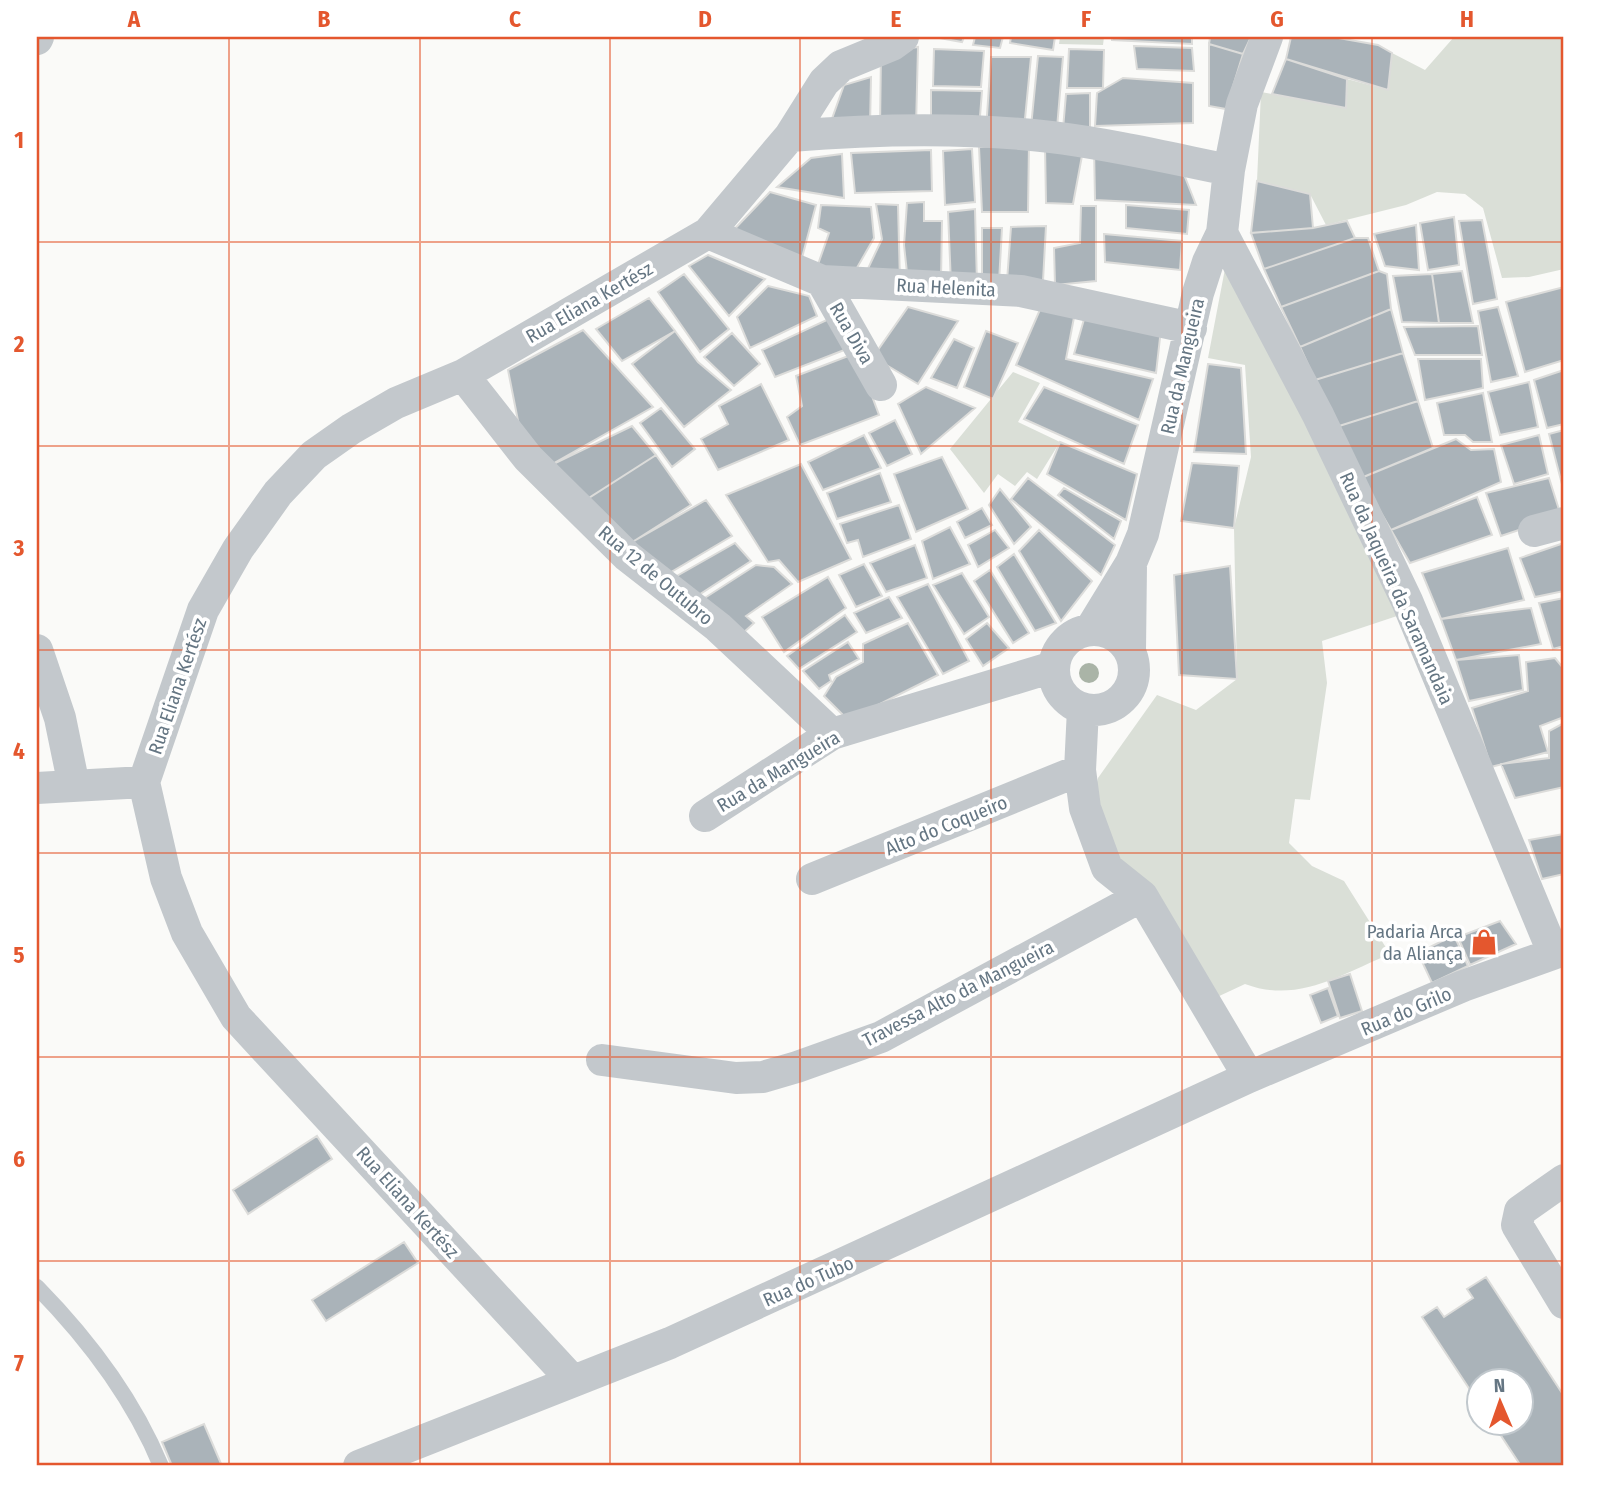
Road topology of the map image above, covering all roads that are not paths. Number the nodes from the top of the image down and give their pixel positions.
1 (903, 37) edge
2 (1266, 37) edge
3 (790, 136) junction
4 (1228, 170) junction
5 (708, 233) junction
6 (1222, 233) junction
7 (822, 281) junction
8 (1191, 328) junction
9 (463, 375) junction
10 (881, 385) dead end
11 (1564, 523) edge
12 (1534, 531) dead end
13 (1131, 563) junction
14 (1090, 629) junction
15 (37, 650) edge
16 (1130, 650) junction
17 (1053, 667) junction
18 (1083, 709) junction
19 (832, 734) junction
20 (1080, 770) junction
21 (145, 782) junction
22 (74, 786) junction
23 (37, 788) edge
24 (705, 816) dead end
25 (812, 879) dead end
26 (1142, 896) junction
27 (1559, 951) edge
28 (601, 1060) dead end
29 (1249, 1077) junction
30 (1564, 1180) edge
31 (37, 1287) edge
32 (1564, 1303) edge
33 (573, 1381) junction
34 (161, 1466) edge
35 (359, 1466) edge

1 - 3 street, Rua Eliana Kertész
2 - 4 street
3 - 4 street
3 - 5 street, Rua Eliana Kertész
4 - 6 street, Rua da Mangueira
5 - 7 street, Rua Helenita
5 - 9 street, Rua Eliana Kertész
6 - 8 street, Rua da Mangueira
6 - 27 street, Rua da Jaqueira da Saramandaia
7 - 8 street, Rua Helenita
7 - 10 street, Rua Diva
8 - 13 street, Rua da Mangueira
9 - 19 street, Rua 12 de Outubro
9 - 21 street, Rua Eliana Kertész
11 - 12 street
13 - 14 street, Rua da Mangueira
13 - 16 street, Rua da Mangueira
14 - 16 street
14 - 17 street
15 - 22 street
16 - 18 street
17 - 18 street
17 - 19 street, Rua da Mangueira
18 - 20 street
19 - 24 street, Rua da Mangueira
20 - 25 street, Alto do Coqueiro
20 - 26 street
21 - 22 street
21 - 33 street, Rua Eliana Kertész
22 - 23 street
26 - 28 street, Travessa Alto da Mangueira
26 - 29 street
27 - 29 street, Rua do Grilo
29 - 33 street, Rua do Tubo
30 - 32 street
31 - 34 lane
33 - 35 street, Rua do Tubo

